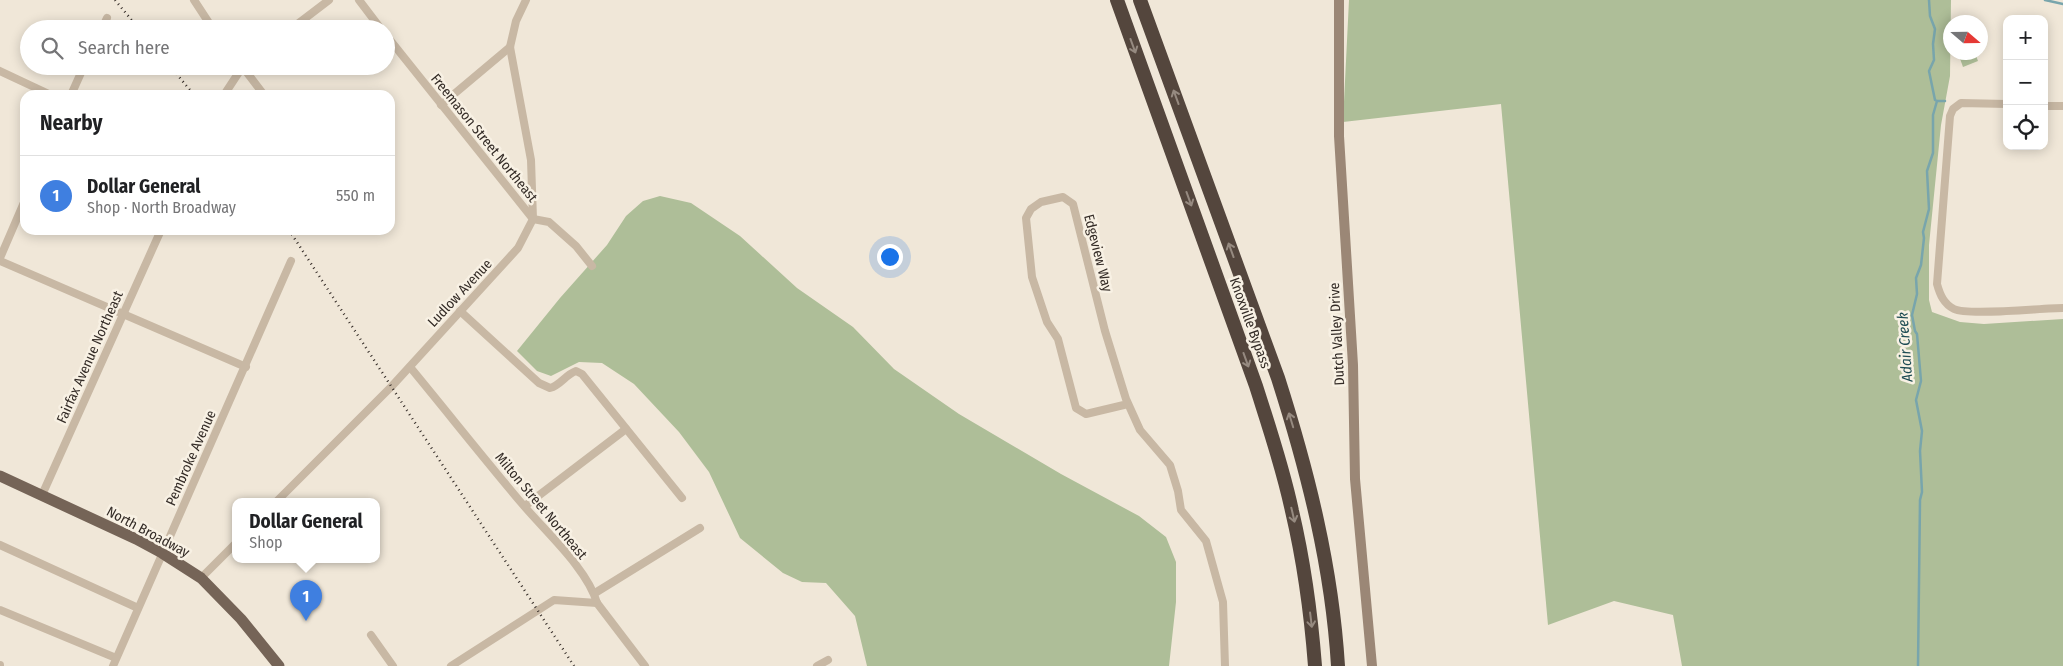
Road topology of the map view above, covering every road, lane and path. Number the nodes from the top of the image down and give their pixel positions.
1 (194, 0) edge
2 (329, 0) edge
3 (359, 0) edge
4 (526, 0) edge
5 (1117, 0) edge
6 (1140, 0) edge
7 (1339, 0) edge
8 (208, 20) edge
9 (303, 20) edge
10 (374, 20) edge
11 (395, 47) edge
12 (510, 47) junction
13 (0, 72) edge
14 (80, 75) edge
15 (236, 75) edge
16 (249, 75) edge
17 (40, 90) edge
18 (73, 90) edge
19 (227, 90) edge
20 (260, 90) edge
21 (2003, 104) edge
22 (441, 106) junction
23 (2048, 106) edge
24 (2063, 106) edge
25 (20, 212) edge
26 (533, 219) junction
27 (159, 235) edge
28 (0, 259) edge
29 (291, 261) dead end
30 (592, 266) dead end
31 (2063, 308) edge
32 (460, 311) junction
33 (123, 314) junction
34 (246, 367) junction
35 (410, 367) junction
36 (1128, 404) junction
37 (626, 429) junction
38 (1299, 446) junction
39 (0, 476) edge
40 (42, 495) junction
41 (280, 498) edge
42 (682, 498) dead end
43 (525, 506) junction
44 (700, 528) dead end
45 (0, 545) edge
46 (232, 547) edge
47 (162, 553) junction
48 (200, 578) junction
49 (594, 593) junction
50 (597, 603) junction
51 (138, 608) junction
52 (0, 610) edge
53 (371, 635) dead end
54 (116, 658) junction
55 (828, 660) dead end
56 (113, 666) edge
57 (280, 666) edge
58 (393, 666) edge
59 (452, 666) edge
60 (645, 666) edge
61 (818, 666) edge
62 (1225, 666) edge
63 (1315, 666) edge
64 (1338, 666) edge
65 (1347, 666) edge
66 (1372, 666) edge

1 - 8 street
2 - 9 street
3 - 10 street
4 - 12 street
5 -> 63 highway, Knoxville Bypass
38 -> 6 highway, Knoxville Bypass
7 - 66 street, Dutch Valley Drive
11 - 22 street, Freemason Street Northeast
12 - 22 street
12 - 26 street, Ludlow Avenue
13 - 17 street
14 - 18 street
15 - 19 street
16 - 20 street
21 - 31 street
22 - 26 street, Freemason Street Northeast
23 - 24 street
25 - 28 street
26 - 30 street, Freemason Street Northeast
26 - 32 street, Ludlow Avenue
27 - 33 street, Fairfax Avenue Northeast
28 - 33 street
29 - 34 street, Pembroke Avenue
32 - 35 street, Ludlow Avenue
32 - 37 street
33 - 34 street
33 - 40 street, Fairfax Avenue Northeast
34 - 47 street, Pembroke Avenue
35 - 41 street, Ludlow Avenue
35 - 43 street, Milton Street Northeast
36 - 36 street, Edgeview Way
36 - 62 street, Edgeview Way
37 - 42 street
37 - 43 street
38 - 64 highway, Knoxville Bypass
38 - 65 highway
39 - 40 main road, North Broadway
40 - 47 main road, North Broadway
43 - 49 street, Milton Street Northeast
44 - 49 street
45 - 51 street
46 - 48 street
47 - 48 main road, North Broadway
47 - 51 street, Pembroke Avenue
48 - 57 main road, North Broadway
49 - 50 street, Milton Street Northeast
50 - 59 street
50 - 60 street, Milton Street Northeast
51 - 54 street, Pembroke Avenue
52 - 54 street
53 - 58 street
54 - 56 street, Pembroke Avenue
55 - 61 street

